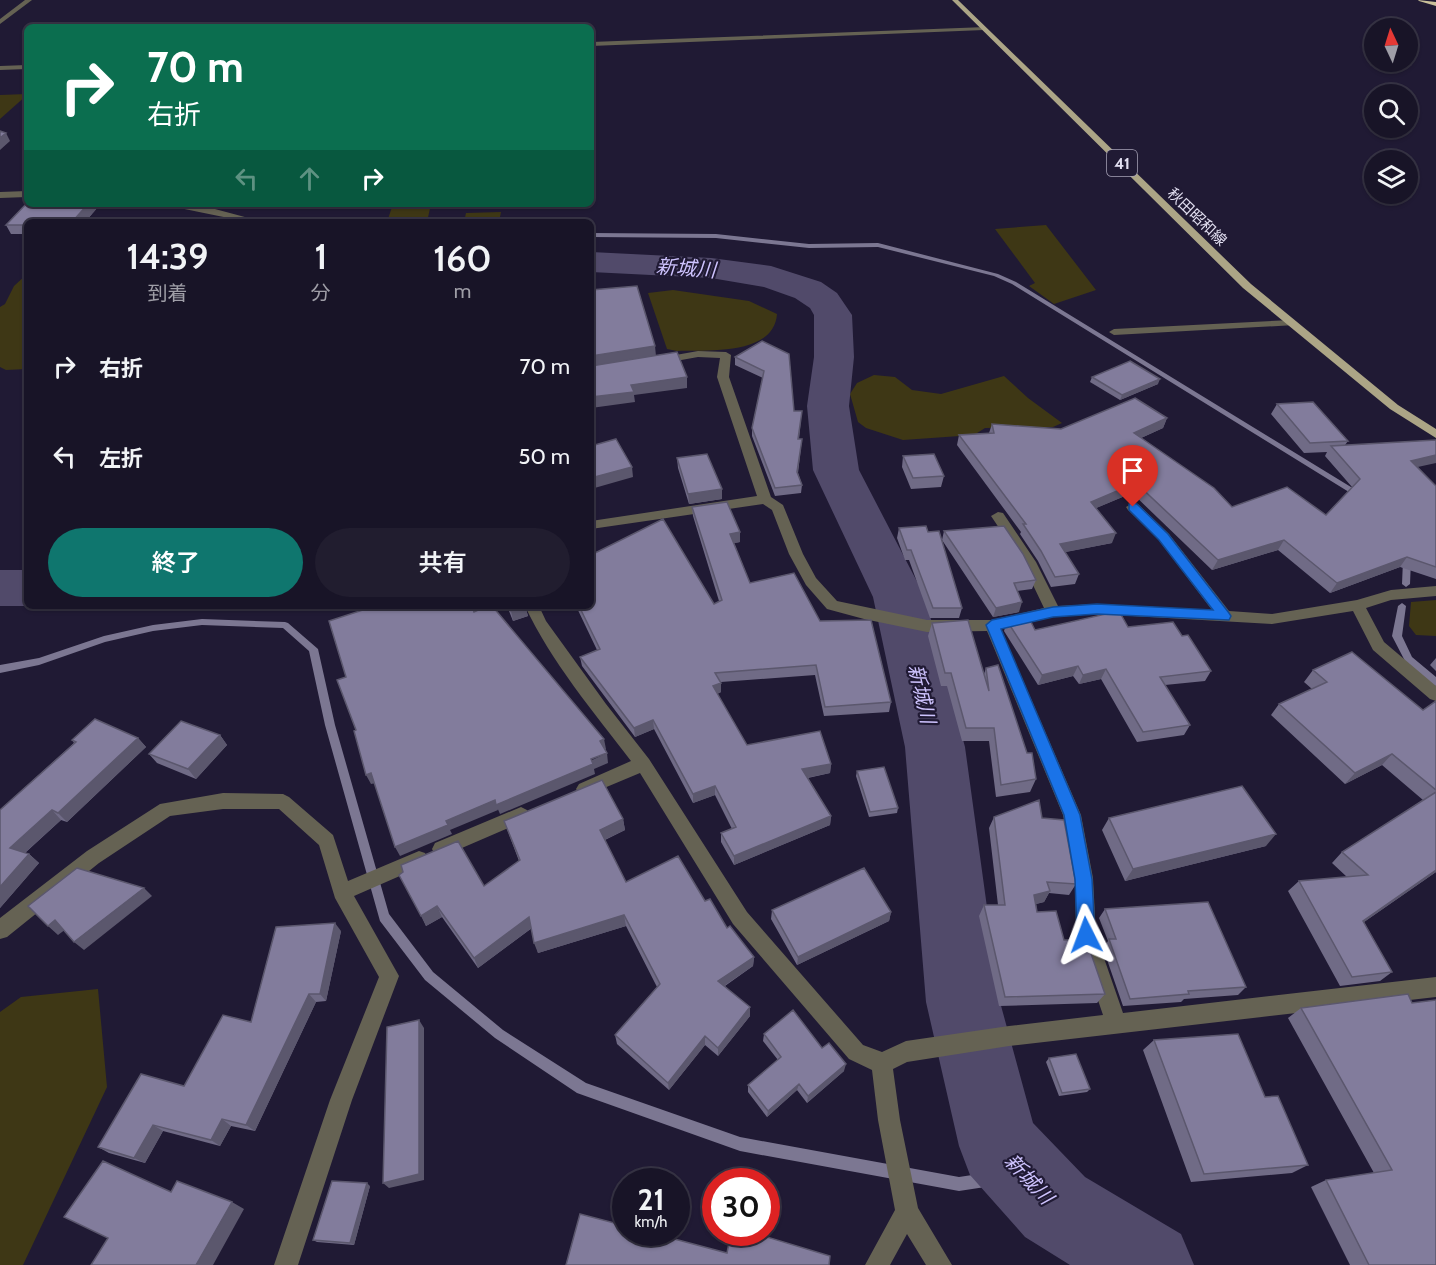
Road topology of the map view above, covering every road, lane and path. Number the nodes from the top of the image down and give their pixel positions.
1 (29, 0) edge
2 (955, 0) edge
3 (1420, 0) edge
4 (1436, 4) edge
5 (0, 22) edge
6 (984, 28) junction
7 (594, 44) edge
8 (24, 67) edge
9 (0, 68) edge
10 (24, 194) edge
11 (0, 195) edge
12 (191, 207) edge
13 (246, 219) edge
14 (1291, 323) junction
15 (1114, 332) dead end
16 (645, 363) edge
17 (1436, 434) edge
18 (765, 499) junction
19 (1133, 507) dead end
20 (999, 516) dead end
21 (594, 525) edge
22 (1436, 591) edge
23 (1357, 605) junction
24 (534, 609) edge
25 (1053, 612) junction
26 (1225, 616) junction
27 (992, 625) junction
28 (1436, 695) edge
29 (643, 764) junction
30 (568, 796) edge
31 (536, 809) edge
32 (342, 892) junction
33 (0, 930) edge
34 (1436, 987) edge
35 (1117, 1025) junction
36 (882, 1063) junction
37 (908, 1212) junction
38 (286, 1265) edge
39 (877, 1265) edge
40 (940, 1265) edge

1 - 5 street
2 - 6 main road, 秋田昭和線 / 41
3 - 4 highway
6 - 7 street
6 - 14 main road, 秋田昭和線 / 41
8 - 9 street
10 - 11 street
12 - 13 street
14 - 15 street
14 - 17 main road, 秋田昭和線 / 41
16 - 18 street
18 - 21 street
18 - 27 street
19 - 26 street
20 - 25 street
22 - 23 street
23 - 26 street
23 - 28 street
24 - 29 street
25 - 26 street
25 - 27 street
27 - 35 street
29 - 30 street
29 - 36 street
31 - 32 street
32 - 33 street
32 - 38 street
34 - 35 street
35 - 36 street
36 - 37 street
37 - 39 street
37 - 40 street

